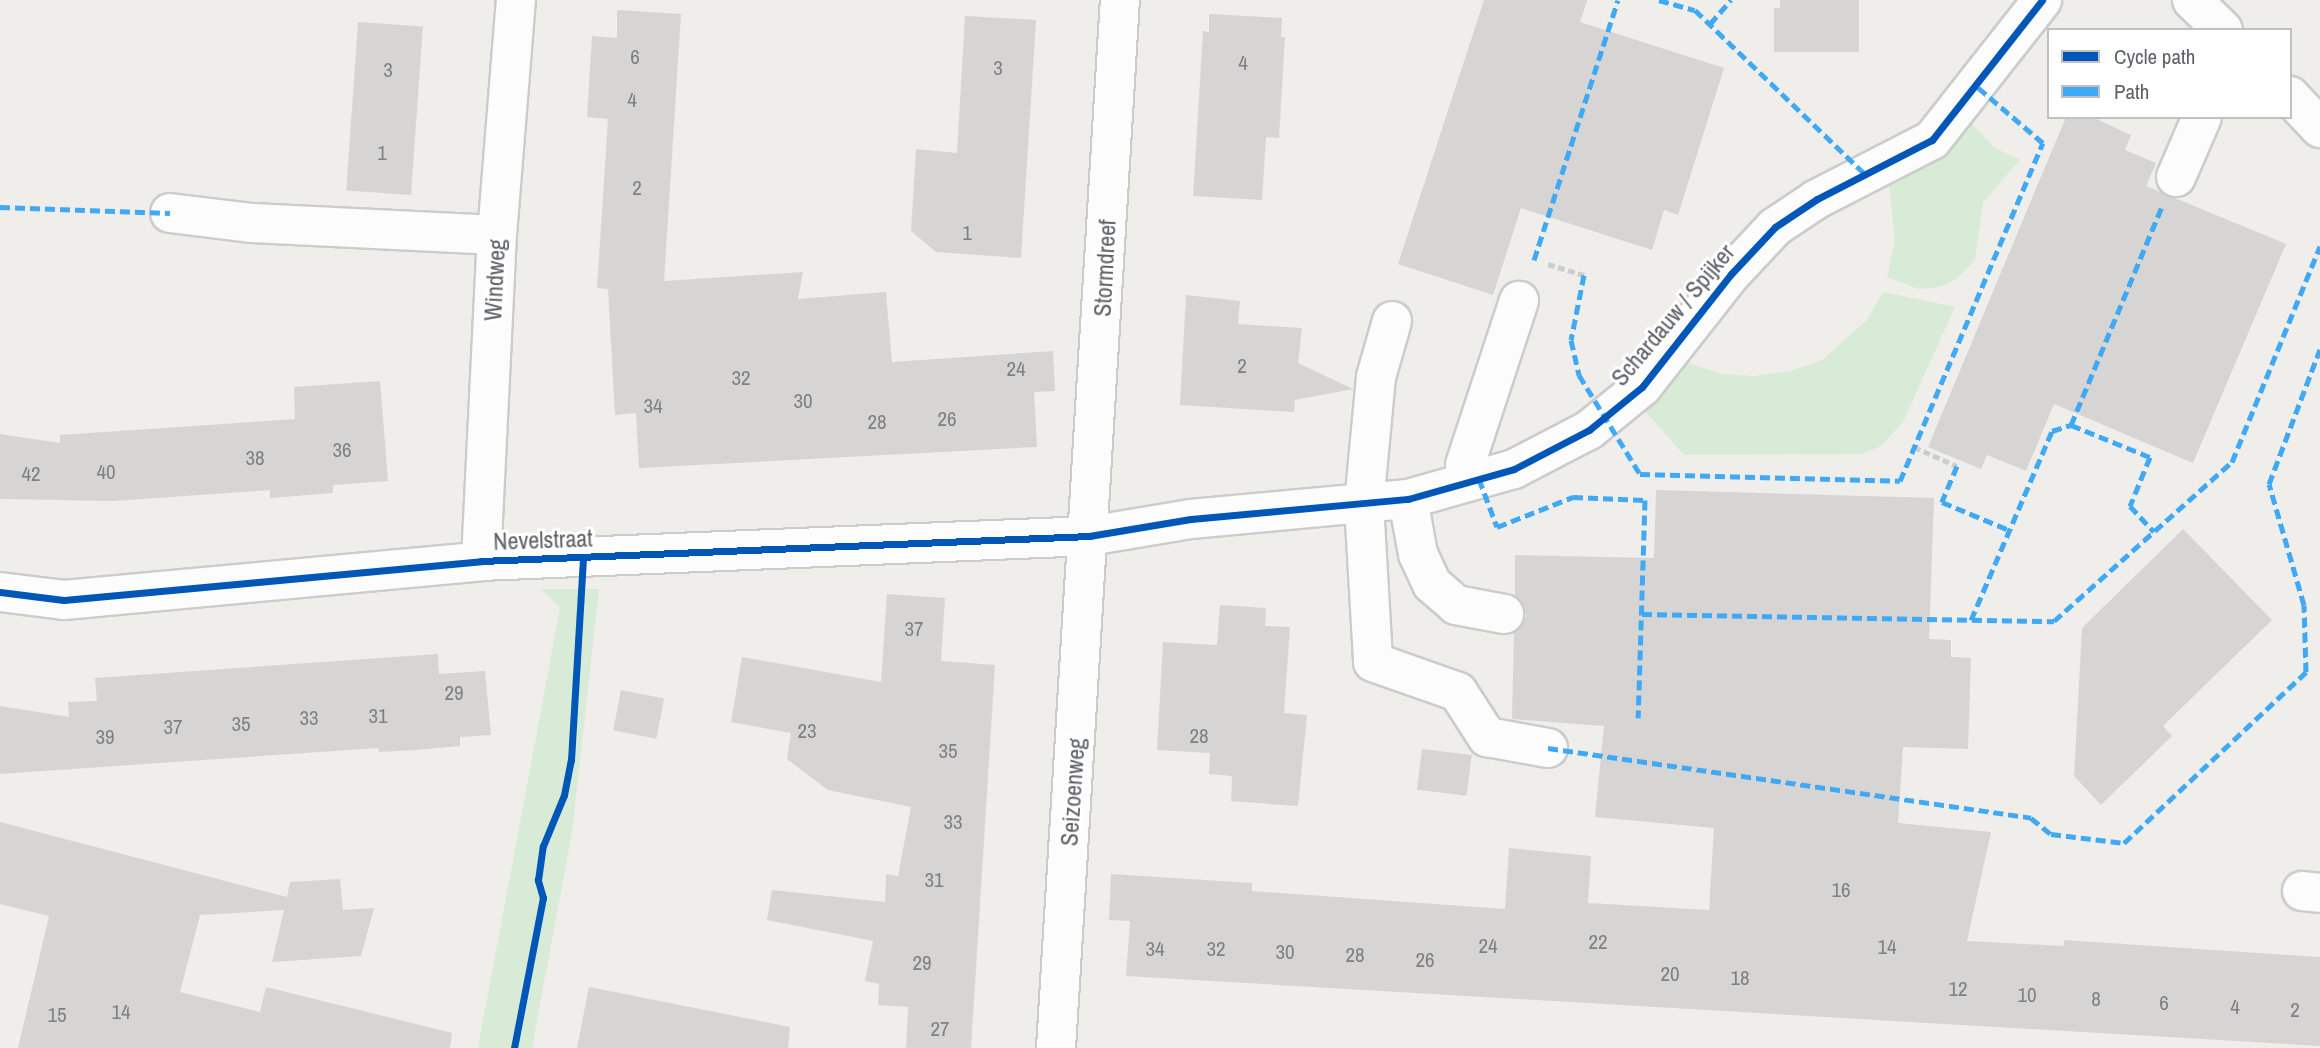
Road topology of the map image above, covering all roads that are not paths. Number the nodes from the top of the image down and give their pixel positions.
1 (516, 0) edge
2 (1120, 0) edge
3 (2042, 0) edge
4 (2292, 98) edge
5 (2201, 119) edge
6 (2320, 128) edge
7 (2176, 177) dead end
8 (170, 213) dead end
9 (497, 235) junction
10 (1519, 301) dead end
11 (1392, 321) dead end
12 (1469, 481) junction
13 (1408, 499) junction
14 (1364, 505) junction
15 (1089, 536) junction
16 (481, 561) junction
17 (0, 592) edge
18 (1504, 614) dead end
19 (1548, 748) dead end
20 (1056, 1048) edge

1 - 9 street, Windweg
2 - 15 street, Stormdreef
3 - 12 street, Schardauw / Spijker
4 - 6 street
5 - 7 street
8 - 9 street
9 - 16 street, Windweg
10 - 12 street
11 - 14 street
12 - 13 street, Schardauw / Spijker
13 - 14 street, Schardauw / Spijker
13 - 18 street
14 - 15 street, Schardauw / Spijker
14 - 19 street
15 - 16 street, Nevelstraat
15 - 20 street, Seizoenweg
16 - 17 street, Nevelstraat

